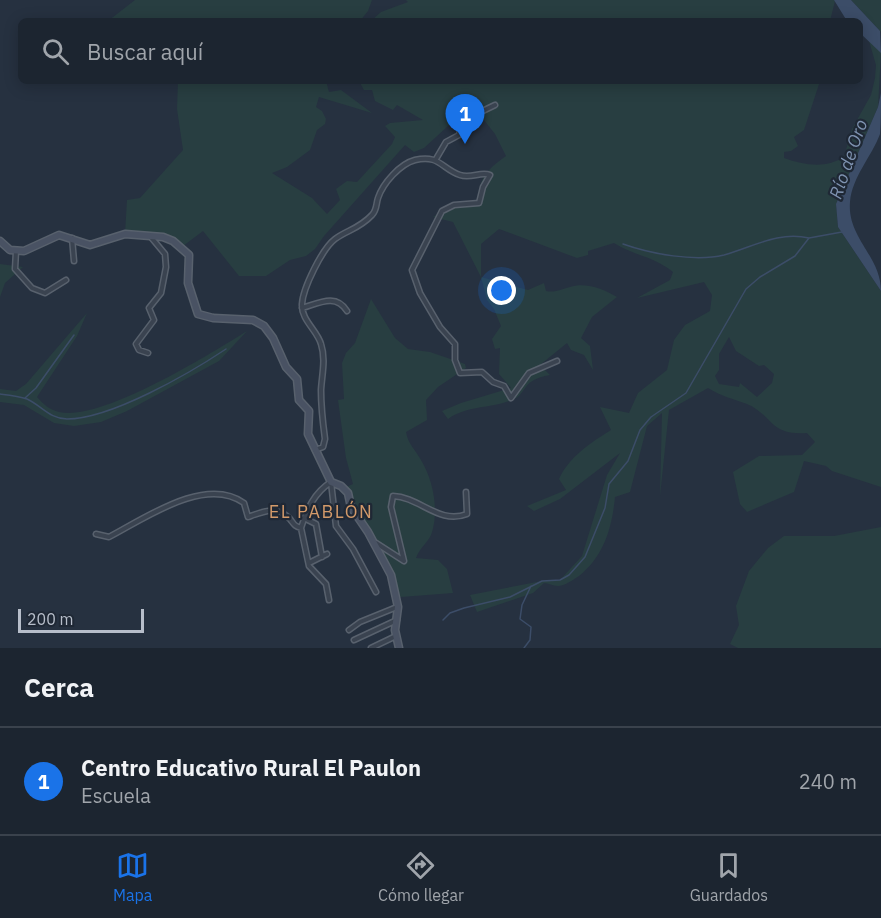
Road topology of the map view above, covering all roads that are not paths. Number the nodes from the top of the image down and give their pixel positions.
1 (495, 105) dead end
2 (436, 159) junction
3 (150, 235) junction
4 (71, 238) junction
5 (0, 241) edge
6 (0, 248) edge
7 (13, 251) junction
8 (74, 261) dead end
9 (66, 280) dead end
10 (303, 308) junction
11 (347, 311) dead end
12 (148, 353) dead end
13 (557, 361) dead end
14 (315, 450) junction
15 (331, 482) junction
16 (466, 492) dead end
17 (304, 518) junction
18 (301, 528) junction
19 (96, 534) dead end
20 (373, 541) junction
21 (327, 554) dead end
22 (322, 556) junction
23 (309, 563) junction
24 (376, 592) dead end
25 (329, 600) dead end
26 (398, 607) junction
27 (398, 620) junction
28 (349, 630) dead end
29 (396, 635) junction
30 (354, 640) dead end
31 (371, 648) edge
32 (399, 648) edge

1 - 2 street
2 - 10 street
2 - 13 street
3 - 4 street
3 - 12 street
3 - 14 street
4 - 7 street
4 - 8 street
5 - 7 street
6 - 7 street
7 - 9 street
10 - 11 street
10 - 14 street
14 - 15 street
15 - 17 street
15 - 20 street
15 - 24 street
16 - 20 street
17 - 18 street
17 - 22 street
18 - 19 street
18 - 23 street
20 - 26 street
21 - 22 street
22 - 23 street
23 - 25 street
26 - 27 street
26 - 28 street
27 - 29 street
27 - 30 street
29 - 31 street
29 - 32 street

